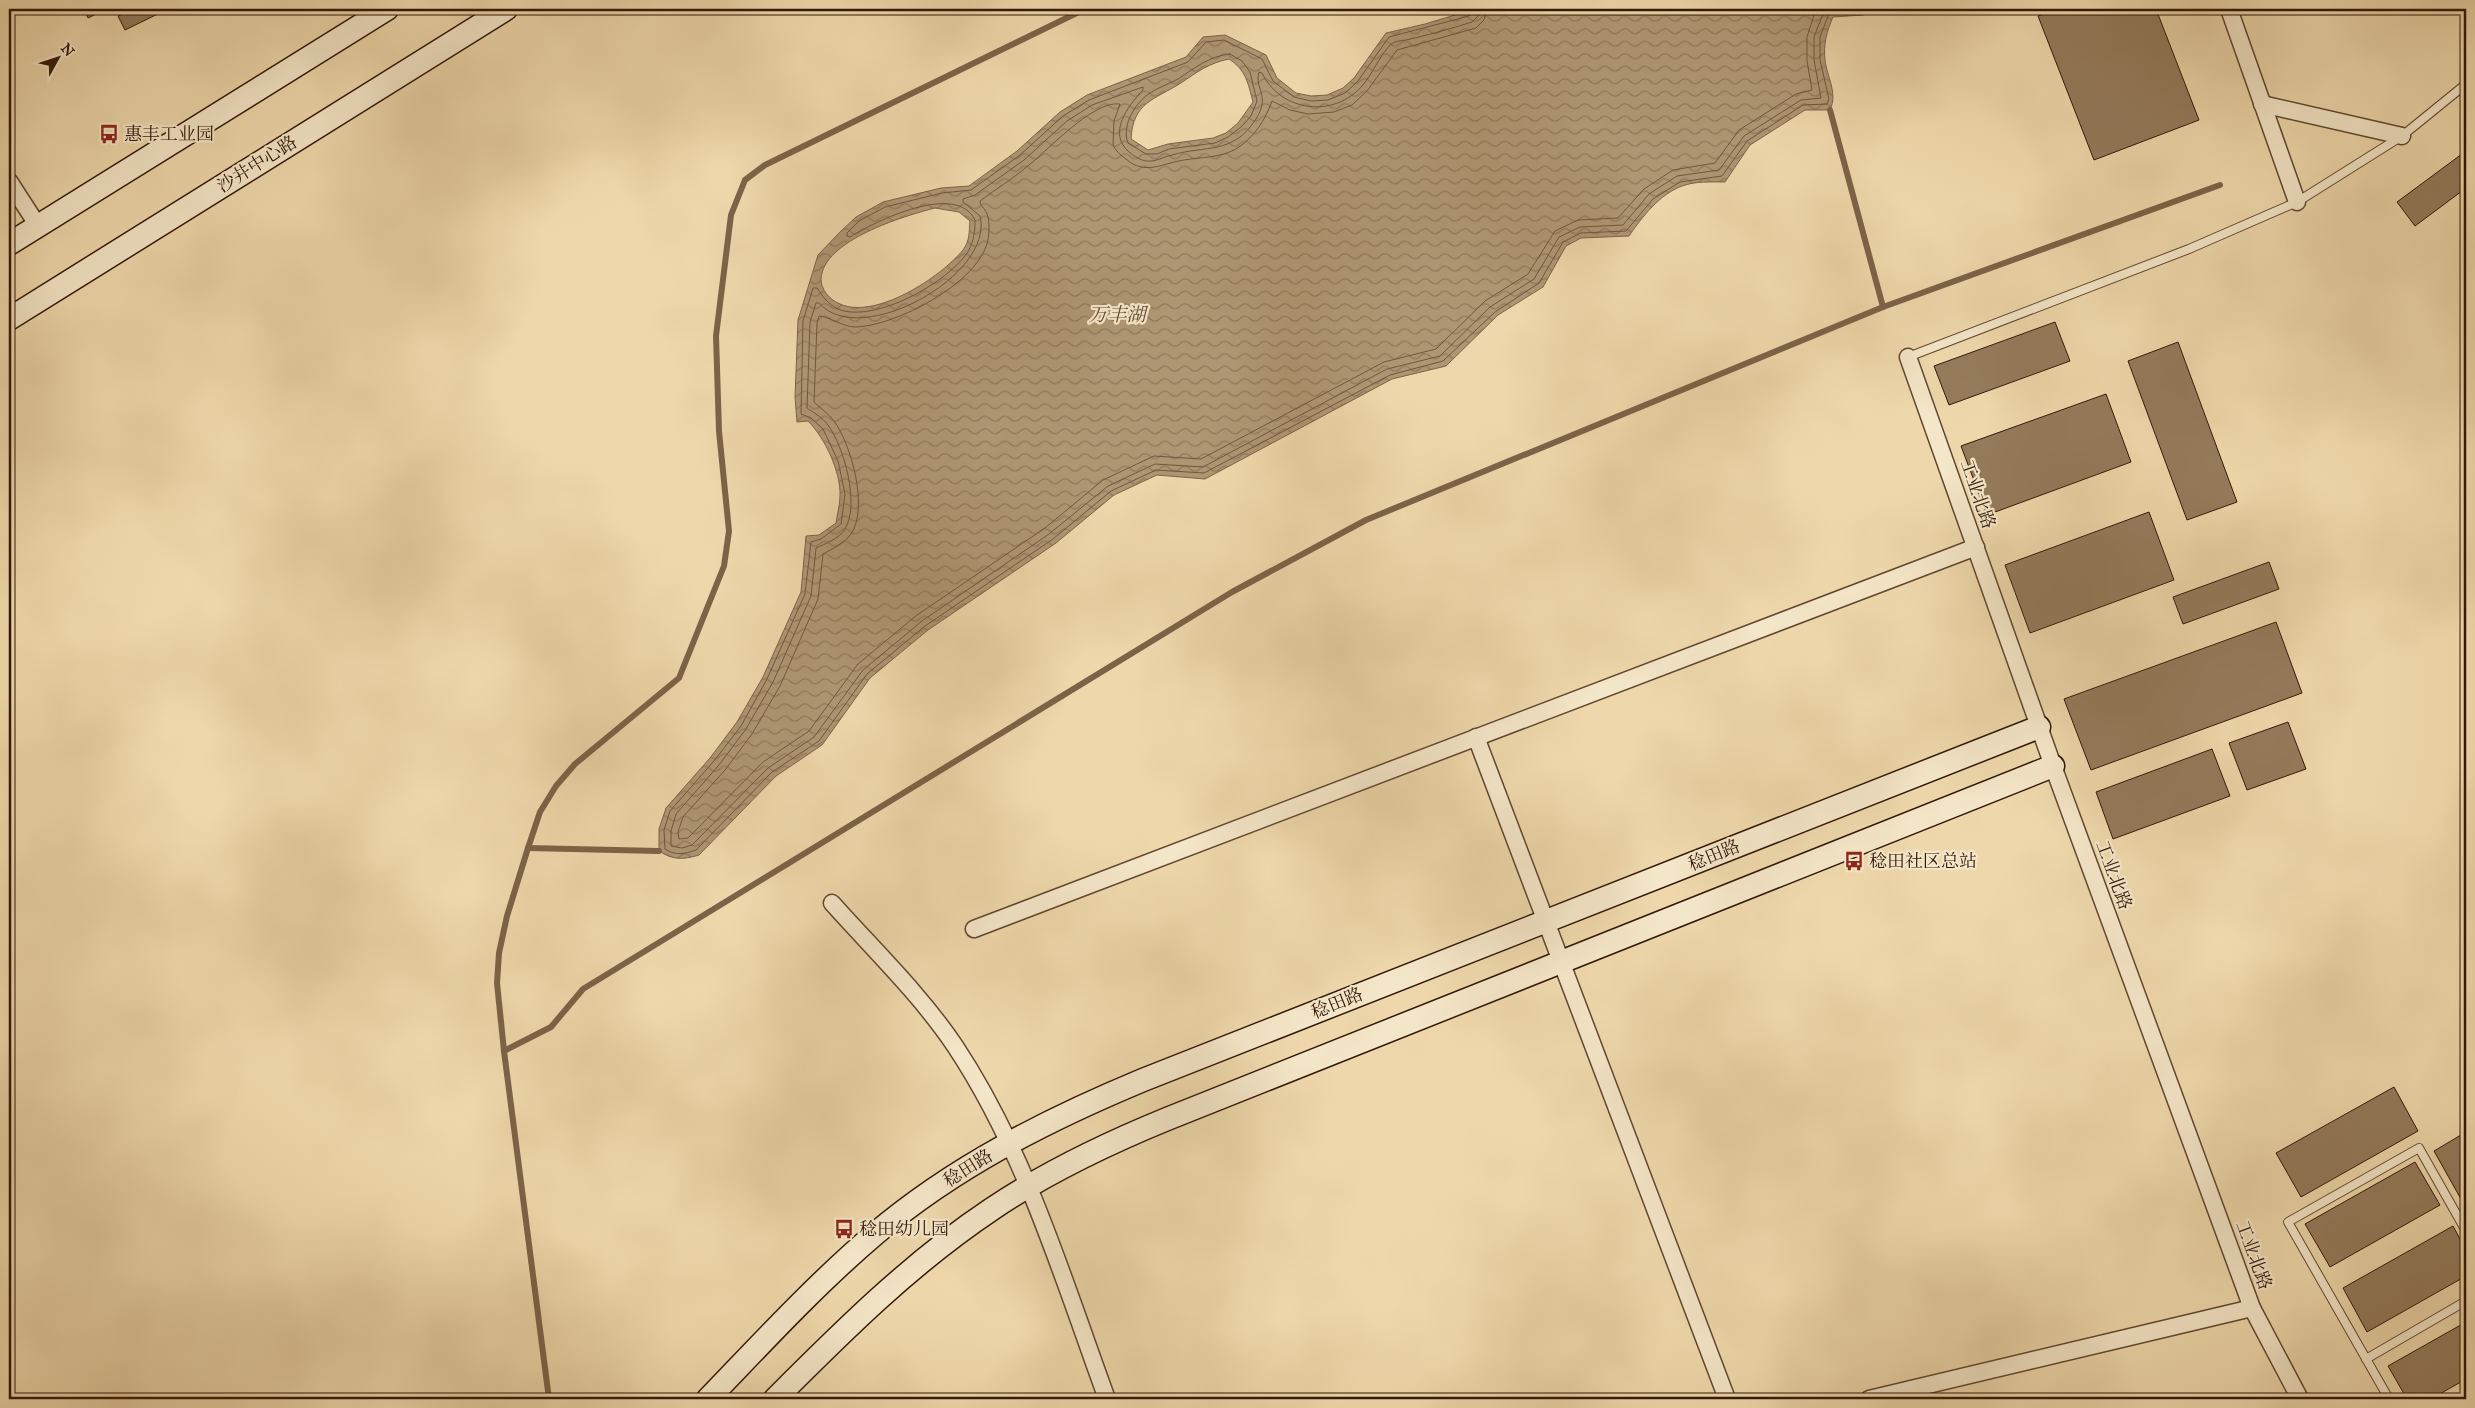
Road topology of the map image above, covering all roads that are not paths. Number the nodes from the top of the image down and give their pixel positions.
1 (387, 9) edge
2 (506, 9) edge
3 (2229, 9) edge
4 (2466, 84) edge
5 (2262, 104) junction
6 (2402, 136) junction
7 (9, 181) edge
8 (2297, 202) junction
9 (38, 226) junction
10 (9, 244) edge
11 (9, 319) edge
12 (1908, 357) joint
13 (1976, 547) junction
14 (2039, 727) junction
15 (1476, 737) junction
16 (2053, 766) junction
17 (832, 903) dead end
18 (1546, 921) junction
19 (974, 929) dead end
20 (1561, 962) junction
21 (1010, 1142) junction
22 (1028, 1186) junction
23 (2466, 1231) edge
24 (2466, 1301) edge
25 (2252, 1308) junction
26 (2366, 1358) junction
27 (708, 1399) edge
28 (775, 1399) edge
29 (1106, 1399) edge
30 (1727, 1399) edge
31 (1868, 1399) edge
32 (2300, 1399) edge
33 (2389, 1399) edge

1 - 9 street
2 - 11 street, 沙井中心路
3 - 5 street
4 - 6 lane
5 - 6 street
5 - 8 street
6 - 8 lane
7 - 9 street
8 - 12 lane
9 - 10 street
12 - 13 street, 工业北路
13 - 14 street, 工业北路
13 - 15 street
14 - 16 street, 工业北路
14 - 18 street, 稔田路
15 - 18 street
15 - 19 street
16 - 20 street
16 - 25 street, 工业北路
17 - 21 street
18 - 20 street
18 - 21 street, 稔田路
20 - 22 street
20 - 30 street
21 - 22 street
21 - 27 street, 稔田路
22 - 28 street
22 - 29 street
23 - 26 lane
24 - 26 lane
25 - 31 street
25 - 32 street, 工业北路
26 - 33 lane

